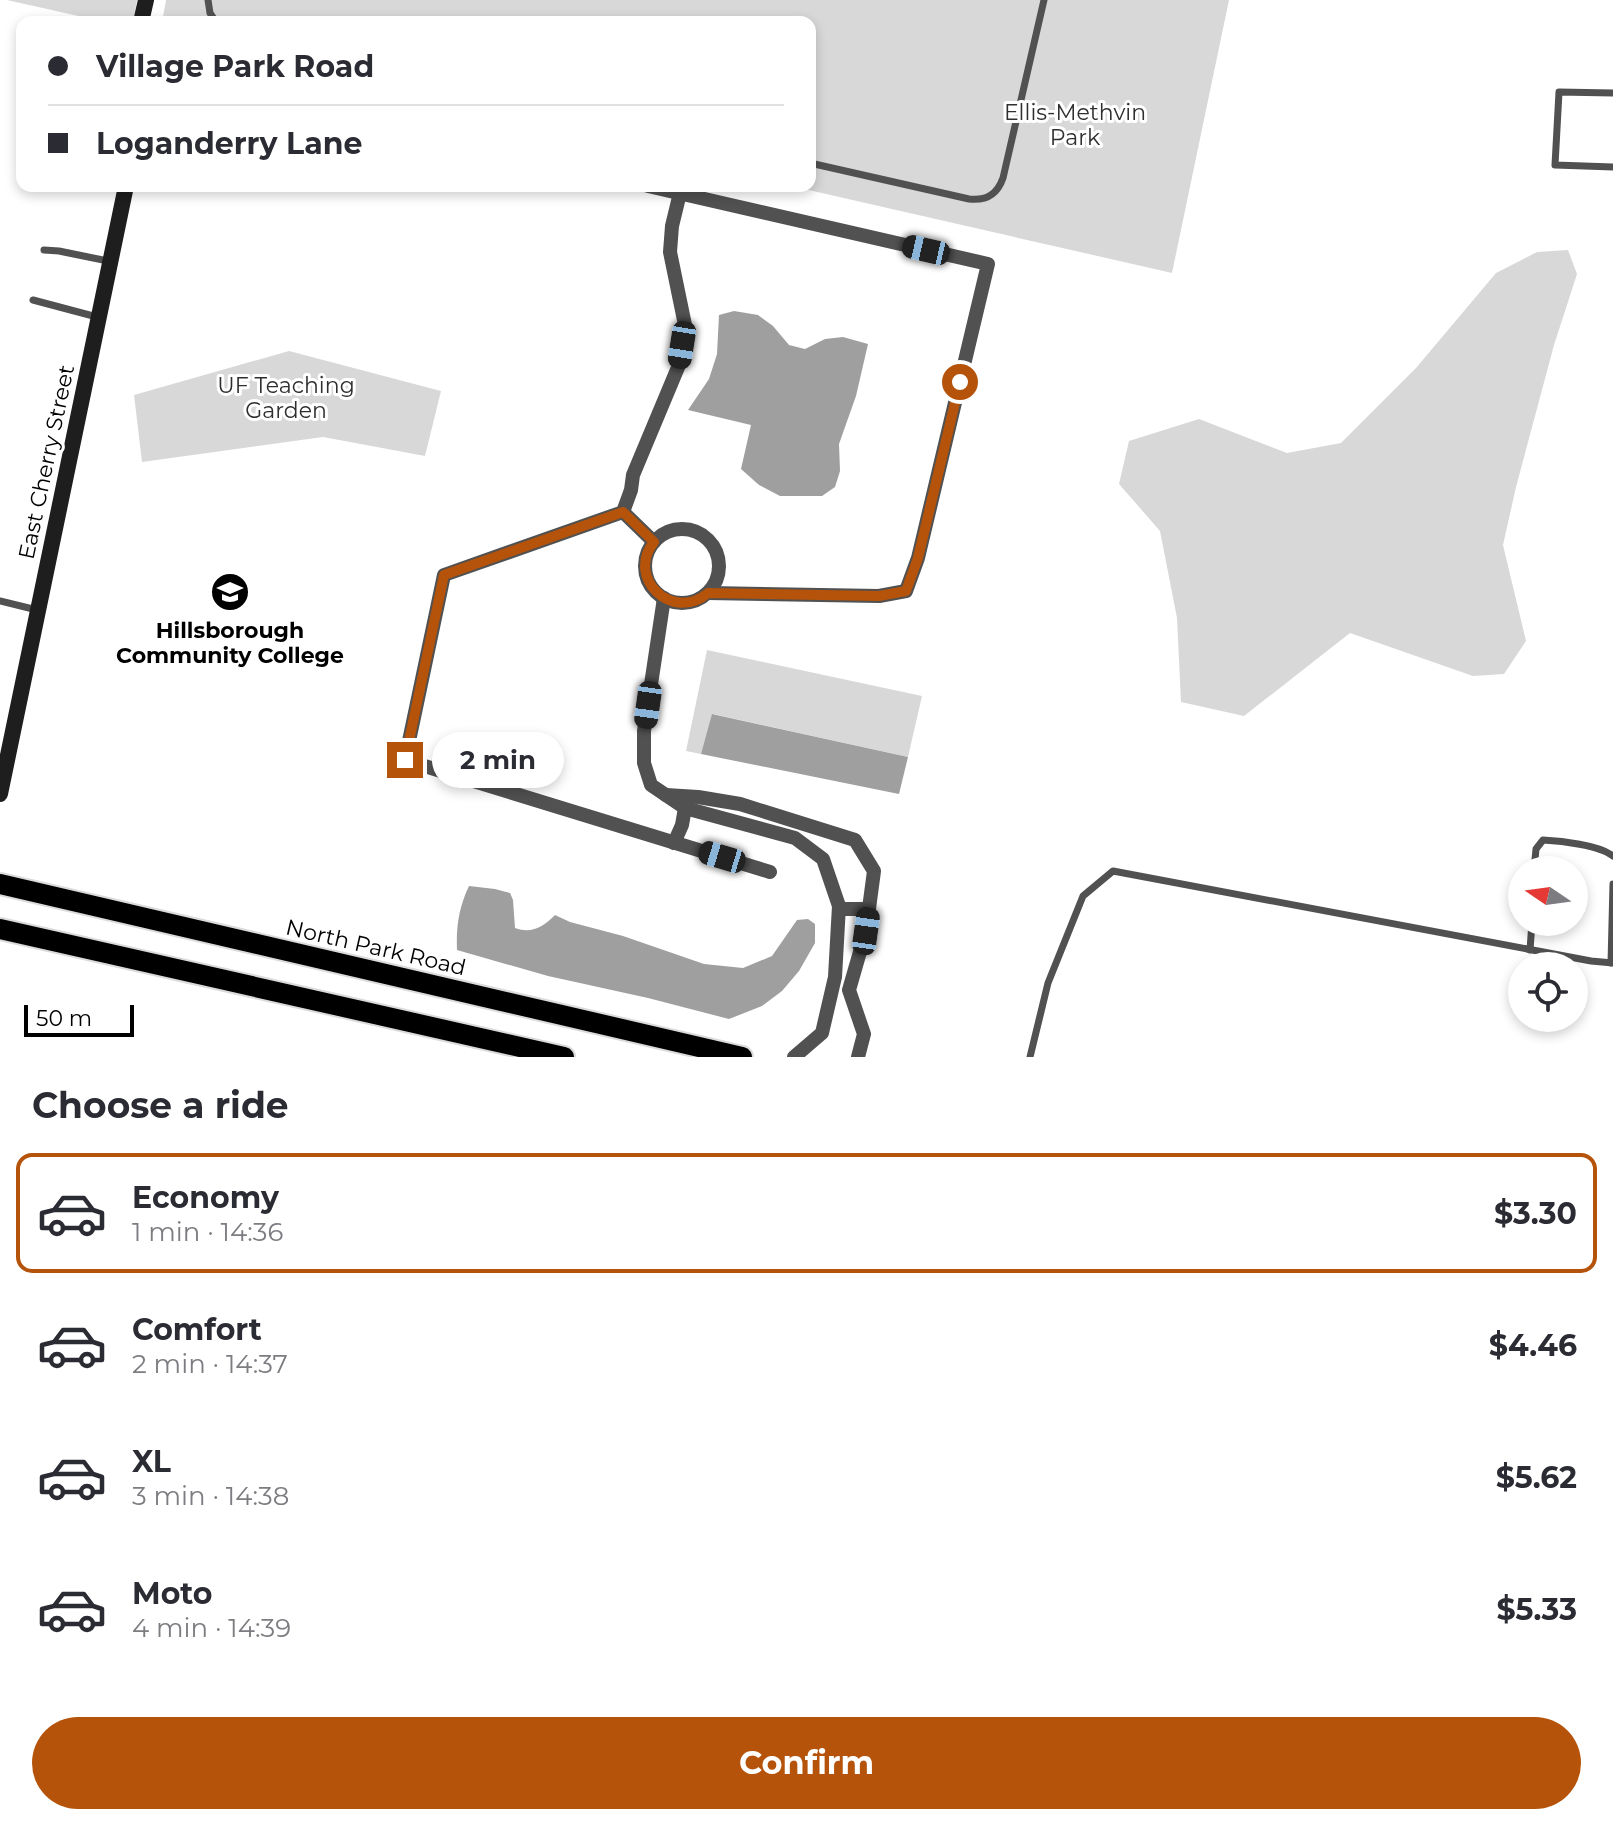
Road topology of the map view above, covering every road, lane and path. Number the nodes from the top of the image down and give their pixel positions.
1 (1044, 0) edge
2 (1613, 93) edge
3 (816, 164) edge
4 (1613, 167) edge
5 (125, 192) edge
6 (675, 192) edge
7 (680, 193) junction
8 (44, 250) dead end
9 (111, 262) junction
10 (33, 300) dead end
11 (99, 317) junction
12 (623, 512) junction
13 (654, 542) junction
14 (708, 593) junction
15 (664, 598) junction
16 (0, 601) edge
17 (37, 610) junction
18 (0, 794) edge
19 (665, 795) junction
20 (685, 808) junction
21 (807, 824) junction
22 (801, 842) junction
23 (674, 843) junction
24 (1535, 856) edge
25 (1613, 856) edge
26 (770, 872) dead end
27 (0, 884) edge
28 (1613, 884) edge
29 (839, 909) junction
30 (869, 909) junction
31 (0, 929) edge
32 (1531, 936) edge
33 (1530, 950) junction
34 (1612, 963) edge
35 (832, 986) junction
36 (849, 990) junction
37 (564, 1057) edge
38 (742, 1057) edge
39 (794, 1057) edge
40 (858, 1057) edge
41 (1030, 1057) edge

1 - 3 lane
2 - 4 lane
5 - 9 street, East Cherry Street
6 - 7 street
7 - 12 street
7 - 14 street
8 - 9 lane
9 - 11 street, East Cherry Street
10 - 11 lane
11 - 17 street, East Cherry Street
12 - 13 street
12 - 23 street
13 - 14 street
13 - 15 street
14 - 15 street
15 - 19 street
16 - 17 lane
17 - 18 street, East Cherry Street
19 - 20 street
19 - 21 street
20 - 22 street
20 - 23 street
21 - 22 street
21 - 30 street
22 - 29 street
23 - 26 street
24 - 25 lane
27 - 38 main road, North Park Road
28 - 34 lane
29 - 30 street
29 - 35 street
30 - 36 street
31 - 37 main road
32 - 33 lane
33 - 34 lane
33 - 41 lane
35 - 36 street
35 - 39 street
36 - 40 street

